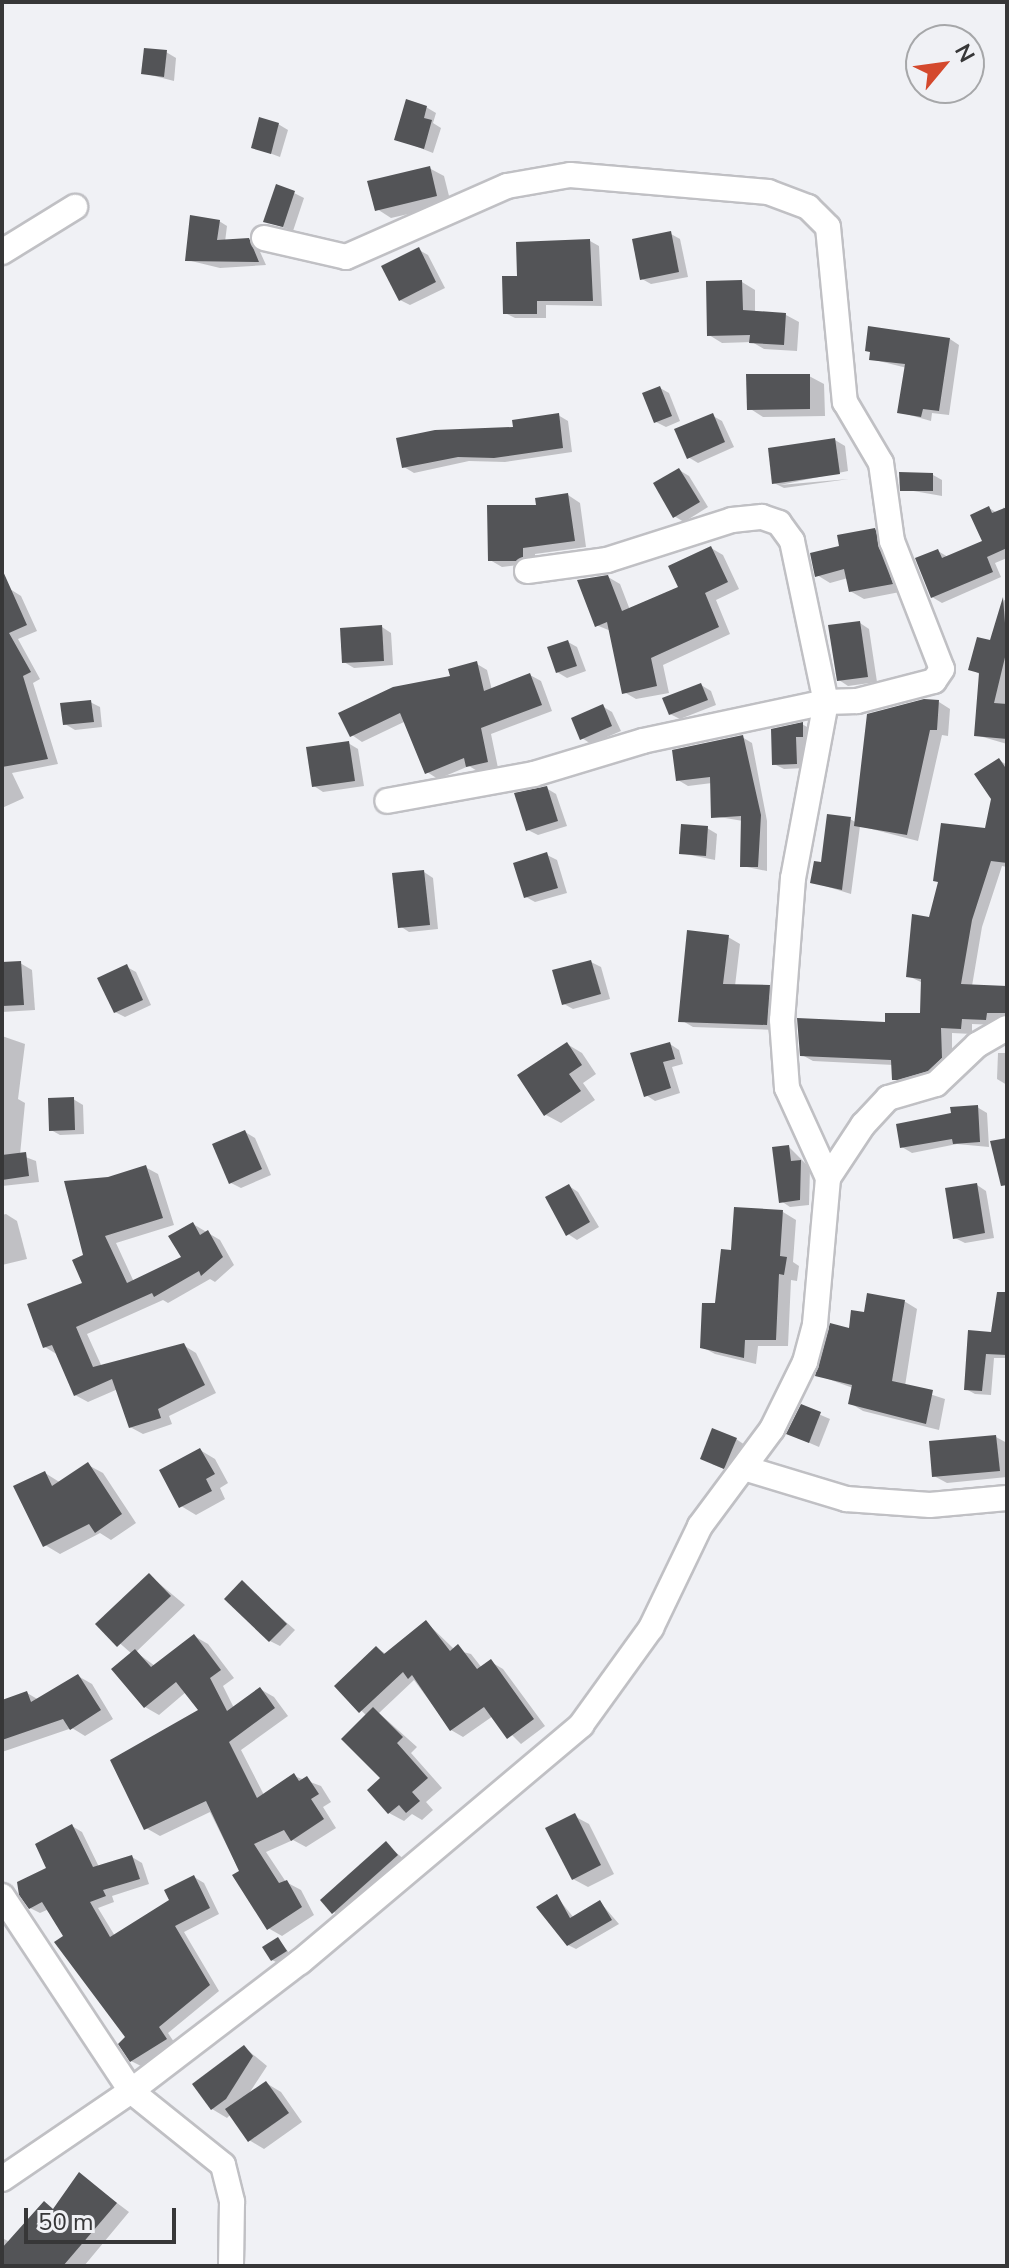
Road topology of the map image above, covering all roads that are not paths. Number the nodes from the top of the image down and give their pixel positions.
1 (75, 207) dead end
2 (264, 238) dead end
3 (2, 252) edge
4 (527, 571) dead end
5 (826, 702) junction
6 (387, 801) dead end
7 (1007, 1028) edge
8 (828, 1178) junction
9 (744, 1468) junction
10 (1007, 1498) edge
11 (2, 1896) edge
12 (131, 2091) junction
13 (2, 2179) edge
14 (231, 2266) edge

1 - 3 street
2 - 5 street
4 - 5 street
5 - 6 street
5 - 8 street
7 - 8 street
8 - 9 street
9 - 10 street
9 - 12 street
11 - 12 street
12 - 13 street
12 - 14 street

